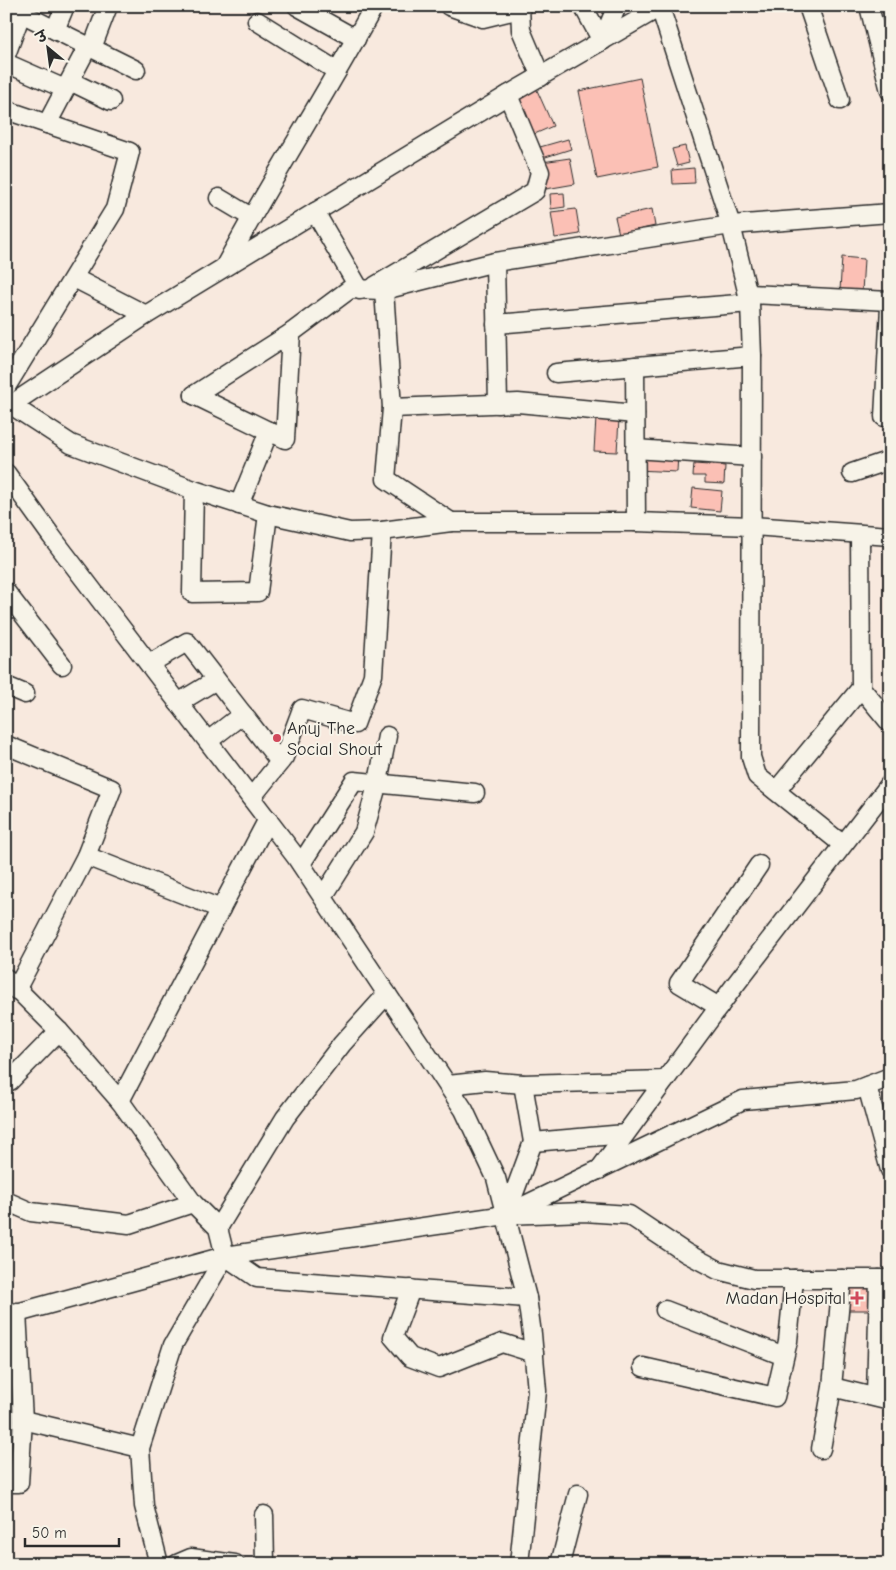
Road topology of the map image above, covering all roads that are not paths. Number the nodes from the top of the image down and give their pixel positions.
1 (65, 6) edge
2 (108, 6) edge
3 (296, 6) edge
4 (374, 6) edge
5 (449, 6) edge
6 (583, 6) edge
7 (617, 6) edge
8 (808, 6) edge
9 (869, 6) edge
10 (661, 7) edge
11 (520, 8) edge
12 (23, 10) edge
13 (257, 21) dead end
14 (55, 30) junction
15 (356, 39) junction
16 (602, 41) junction
17 (90, 47) junction
18 (6, 55) edge
19 (6, 63) edge
20 (136, 70) dead end
21 (337, 71) junction
22 (541, 77) junction
23 (68, 85) junction
24 (890, 91) edge
25 (508, 95) junction
26 (840, 100) dead end
27 (111, 101) dead end
28 (6, 110) edge
29 (47, 124) junction
30 (219, 198) dead end
31 (315, 212) junction
32 (890, 213) edge
33 (251, 217) junction
34 (731, 225) junction
35 (495, 262) junction
36 (225, 266) junction
37 (74, 278) junction
38 (371, 290) junction
39 (749, 298) junction
40 (890, 301) edge
41 (890, 307) edge
42 (146, 315) junction
43 (496, 324) junction
44 (291, 333) junction
45 (752, 356) junction
46 (635, 366) junction
47 (556, 373) dead end
48 (6, 387) edge
49 (498, 404) junction
50 (9, 407) edge
51 (392, 408) junction
52 (634, 414) junction
53 (884, 417) dead end
54 (268, 431) junction
55 (635, 449) junction
56 (752, 457) junction
57 (890, 460) edge
58 (6, 473) edge
59 (852, 473) dead end
60 (194, 490) junction
61 (239, 505) junction
62 (268, 514) junction
63 (451, 522) junction
64 (636, 522) junction
65 (752, 526) junction
66 (382, 531) junction
67 (860, 534) junction
68 (890, 536) edge
69 (6, 592) edge
70 (149, 664) junction
71 (62, 665) dead end
72 (216, 680) junction
73 (6, 686) edge
74 (861, 688) junction
75 (26, 694) dead end
76 (178, 702) junction
77 (243, 714) junction
78 (890, 723) edge
79 (387, 736) dead end
80 (208, 741) junction
81 (6, 746) edge
82 (280, 762) junction
83 (378, 782) junction
84 (890, 784) edge
85 (776, 791) junction
86 (475, 793) dead end
87 (251, 798) junction
88 (268, 819) junction
89 (842, 844) junction
90 (86, 856) junction
91 (301, 864) junction
92 (758, 865) dead end
93 (323, 897) junction
94 (220, 909) junction
95 (11, 984) edge
96 (387, 994) junction
97 (719, 1007) junction
98 (59, 1031) junction
99 (6, 1076) edge
100 (890, 1077) edge
101 (665, 1080) junction
102 (523, 1084) junction
103 (448, 1085) junction
104 (867, 1086) junction
105 (120, 1101) junction
106 (626, 1134) junction
107 (533, 1142) junction
108 (599, 1170) junction
109 (890, 1170) edge
110 (6, 1201) edge
111 (193, 1203) junction
112 (506, 1215) junction
113 (218, 1228) junction
114 (225, 1256) junction
115 (794, 1279) junction
116 (842, 1279) junction
117 (884, 1279) edge
118 (410, 1289) junction
119 (527, 1298) junction
120 (665, 1310) dead end
121 (11, 1314) edge
122 (884, 1343) edge
123 (12, 1352) edge
124 (534, 1353) junction
125 (784, 1356) junction
126 (643, 1367) dead end
127 (832, 1387) junction
128 (883, 1399) edge
129 (23, 1420) junction
130 (140, 1448) junction
131 (821, 1449) dead end
132 (6, 1484) edge
133 (578, 1494) dead end
134 (264, 1515) dead end
135 (159, 1564) edge
136 (176, 1564) edge
137 (235, 1564) edge
138 (265, 1564) edge
139 (519, 1564) edge
140 (560, 1564) edge

1 - 14 street
2 - 17 street
3 - 15 street
4 - 15 street
5 - 11 street
6 - 16 street
7 - 16 street
8 - 26 street
9 - 24 street
10 - 16 street
10 - 34 street
11 - 22 street
12 - 14 street
12 - 18 street
13 - 21 street
14 - 17 street
15 - 21 street
16 - 22 street
17 - 20 street
17 - 23 street
19 - 23 street
21 - 33 street
22 - 25 street
23 - 27 street
23 - 29 street
25 - 31 street
25 - 38 street
28 - 29 street
29 - 37 street
30 - 33 street
31 - 36 street
31 - 38 street
32 - 34 street
33 - 36 street
34 - 35 street
34 - 39 street
35 - 38 street
35 - 43 street
36 - 42 street
37 - 42 street
37 - 48 street
38 - 44 street
38 - 51 street
39 - 40 street
39 - 43 street
39 - 45 street
41 - 53 street
42 - 50 street
43 - 49 street
44 - 54 street
44 - 54 street
45 - 46 street
45 - 56 street
46 - 47 street
46 - 52 street
49 - 51 street
49 - 52 street
50 - 60 street
51 - 63 street
52 - 55 street
54 - 61 street
55 - 56 street
55 - 64 street
56 - 65 street
57 - 59 street
58 - 70 street
60 - 61 street
60 - 62 street
61 - 62 street
62 - 66 street
63 - 64 street
63 - 66 street
64 - 65 street
65 - 67 street
65 - 85 street
66 - 82 street
67 - 68 street
67 - 74 street
69 - 71 street
70 - 72 street
70 - 76 street
72 - 76 street
72 - 77 street
73 - 75 street
74 - 78 street
74 - 85 street
76 - 80 street
77 - 80 street
77 - 82 street
79 - 83 street
80 - 87 street
81 - 90 street
82 - 87 street
83 - 86 street
83 - 91 street
83 - 93 street
84 - 89 street
85 - 89 street
87 - 88 street
88 - 91 street
88 - 94 street
89 - 97 street
90 - 94 street
90 - 95 street
91 - 93 street
92 - 97 street
93 - 96 street
94 - 105 street
95 - 98 street
96 - 103 street
96 - 113 street
97 - 101 street
98 - 99 street
98 - 105 street
100 - 104 street
101 - 102 street
101 - 106 street
102 - 103 street
102 - 107 street
103 - 112 street
104 - 108 street
104 - 109 street
105 - 111 street
106 - 107 street
106 - 108 street
107 - 112 street
108 - 112 street
110 - 111 street
111 - 113 street
112 - 114 street
112 - 115 street
112 - 119 street
113 - 114 street
114 - 118 street
114 - 121 street
114 - 130 street
115 - 116 street
115 - 125 street
116 - 117 street
116 - 127 street
117 - 122 street
118 - 119 street
118 - 124 street
119 - 124 street
120 - 125 street
121 - 123 street
122 - 128 street
123 - 129 street
124 - 139 street
125 - 126 street
127 - 128 street
127 - 131 street
129 - 130 street
129 - 132 street
130 - 135 street
133 - 140 street
134 - 138 street
136 - 137 street

